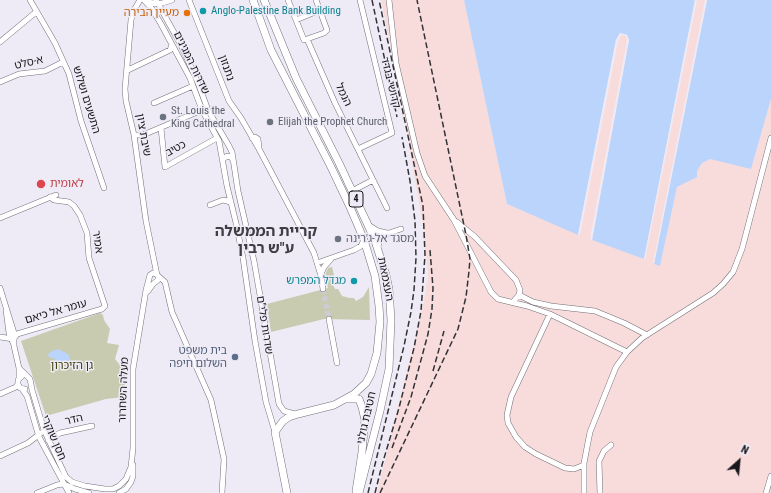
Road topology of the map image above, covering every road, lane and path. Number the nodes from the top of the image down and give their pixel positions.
1 (30, 0) edge
2 (140, 0) edge
3 (172, 0) edge
4 (189, 0) edge
5 (253, 0) edge
6 (264, 0) edge
7 (288, 0) edge
8 (316, 0) edge
9 (360, 0) edge
10 (389, 0) edge
11 (145, 1) edge
12 (158, 2) edge
13 (320, 10) junction
14 (36, 12) junction
15 (296, 20) junction
16 (306, 39) junction
17 (0, 42) edge
18 (172, 45) junction
19 (63, 62) junction
20 (128, 70) junction
21 (0, 82) edge
22 (193, 86) junction
23 (154, 103) dead end
24 (202, 110) junction
25 (161, 128) junction
26 (134, 135) junction
27 (218, 138) junction
28 (771, 138) edge
29 (358, 149) junction
30 (222, 160) junction
31 (233, 160) junction
32 (373, 180) junction
33 (227, 186) junction
34 (104, 188) dead end
35 (352, 191) junction
36 (56, 195) dead end
37 (50, 197) junction
38 (219, 200) junction
39 (231, 202) junction
40 (210, 205) dead end
41 (386, 208) dead end
42 (0, 218) edge
43 (454, 220) junction
44 (368, 225) junction
45 (401, 229) dead end
46 (387, 233) junction
47 (364, 240) junction
48 (378, 247) junction
49 (312, 250) junction
50 (354, 250) junction
51 (369, 255) junction
52 (335, 257) junction
53 (315, 262) junction
54 (321, 276) junction
55 (155, 279) junction
56 (0, 288) edge
57 (323, 289) tunnel mouth
58 (519, 295) junction
59 (513, 302) junction
60 (104, 307) joint
61 (6, 309) junction
62 (550, 314) junction
63 (329, 319) tunnel mouth
64 (9, 331) junction
65 (647, 335) junction
66 (2, 337) edge
67 (14, 340) junction
68 (391, 347) joint
69 (627, 352) junction
70 (337, 363) dead end
71 (19, 368) junction
72 (27, 376) junction
73 (19, 378) junction
74 (31, 383) junction
75 (18, 384) junction
76 (22, 389) junction
77 (0, 394) edge
78 (345, 399) junction
79 (298, 414) junction
80 (92, 426) dead end
81 (43, 429) junction
82 (276, 432) junction
83 (60, 433) junction
84 (39, 435) junction
85 (48, 440) junction
86 (28, 443) junction
87 (43, 444) junction
88 (610, 445) dead end
89 (0, 456) edge
90 (132, 460) junction
91 (584, 465) junction
92 (59, 476) junction
93 (771, 476) edge
94 (63, 484) junction
95 (129, 485) junction
96 (51, 487) junction
97 (113, 489) junction
98 (37, 493) edge
99 (69, 493) edge
100 (89, 493) edge
101 (121, 493) edge
102 (130, 493) edge
103 (222, 493) edge
104 (287, 493) edge
105 (356, 493) edge
106 (359, 493) edge
107 (584, 493) edge
108 (600, 493) edge
109 (766, 493) edge

1 - 14 street, התשעים ושלוש
2 - 20 street, שיבת ציון
3 - 12 street
4 - 49 street, נתנזון
5 - 47 highway, העצמאות / 4
6 - 35 highway, העצמאות / 4
7 - 15 street, הנמל
8 - 13 street
9 - 29 street, קדושי בגדד
10 - 43 street
11 - 12 street
11 - 18 street, שדרות המגינים
12 - 31 street, שדרות המגינים
13 - 15 street
13 - 16 street
14 - 17 street
14 - 19 street, התשעים ושלוש
15 - 16 street, הנמל
16 - 29 street, הנמל
18 - 20 street
18 - 22 street, שדרות המגינים
19 - 21 street, א-סלט
19 - 34 street, התשעים ושלוש
20 - 26 street, שיבת ציון
22 - 23 street
22 - 24 street, שדרות המגינים
24 - 25 street
24 - 27 street, שדרות המגינים
25 - 26 street
25 - 27 street, כטיב
26 - 55 street, שיבת ציון
27 - 30 street, שדרות המגינים
28 - 65 street
29 - 32 street, הנמל
30 - 31 street
30 - 33 street, שדרות פלי"ם
31 - 79 street, שדרות פלי"ם
32 - 35 street
32 - 41 street, הנמל
33 - 38 street
33 - 39 street, שדרות פלי"ם
35 - 44 highway, העצמאות / 4
36 - 37 street
37 - 42 street
37 - 60 street, אמיר
38 - 39 street
38 - 40 street
39 - 82 street, שדרות פלי"ם
43 - 58 street
43 - 59 street
44 - 46 street
44 - 48 highway, העצמאות / 4
45 - 46 street
46 - 48 street
47 - 50 street
47 - 51 highway, העצמאות / 4
48 - 68 highway, העצמאות / 4
49 - 52 street
49 - 53 street, נתנזון
50 - 51 street
50 - 52 street
51 - 78 highway, העצמאות / 4
52 - 53 street
52 - 54 street
53 - 54 street, נתנזון
54 - 57 street, נתנזון
55 - 90 street, מעלה השחרור
55 - 103 street, שיבת ציון
56 - 61 street
58 - 59 street
58 - 65 street
59 - 62 street
60 - 67 street, עומר אל כיאם
61 - 64 street
61 - 67 street
62 - 69 street
62 - 91 street
63 - 70 street
64 - 66 street
64 - 67 street
65 - 69 street
66 - 67 street
67 - 71 street
68 - 106 highway, חטיבת גולני / 4
69 - 91 street
71 - 72 street
71 - 73 street
72 - 73 street
72 - 74 street
73 - 75 street
74 - 76 street
74 - 81 street, חסן שוקרי
75 - 76 street
75 - 77 street
76 - 84 street, חסן שוקרי
78 - 79 highway, העצמאות / 4
78 - 105 highway
79 - 82 highway, העצמאות / 4
80 - 83 street, הדר
81 - 83 street, הדר
81 - 84 street
81 - 85 street, חסן שוקרי
82 - 104 highway, שדרות פלי"ם
83 - 85 street, הדר
84 - 86 street
84 - 87 street, חסן שוקרי
85 - 97 street, חסן שוקרי
86 - 87 street
86 - 89 street
87 - 92 street, חסן שוקרי
88 - 108 street
90 - 95 street, מעלה השחרור
90 - 97 street, מעלה השחרור
91 - 107 street
92 - 94 street, חסן שוקרי
92 - 96 street
93 - 109 street
94 - 96 street
94 - 99 street, חסן שוקרי
94 - 100 street
95 - 101 street
95 - 102 street, מעלה השחרור
96 - 98 street
97 - 101 street

